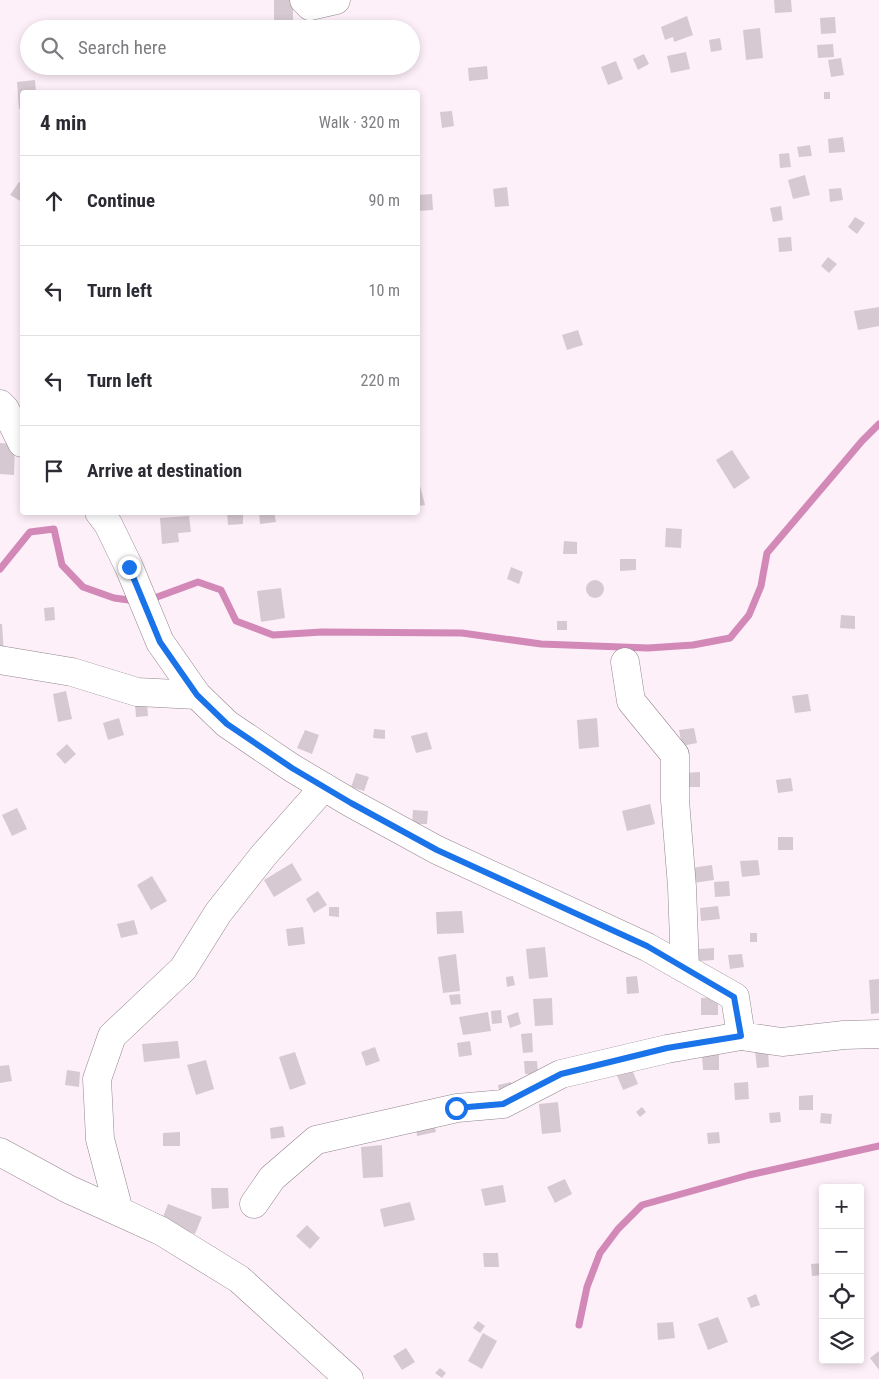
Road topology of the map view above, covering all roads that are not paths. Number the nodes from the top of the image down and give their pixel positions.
1 (304, 0) edge
2 (336, 0) edge
3 (0, 404) edge
4 (20, 439) edge
5 (101, 515) edge
6 (0, 660) edge
7 (625, 662) dead end
8 (197, 695) junction
9 (324, 787) junction
10 (685, 968) junction
11 (879, 1034) edge
12 (741, 1036) junction
13 (0, 1152) edge
14 (254, 1204) dead end
15 (161, 1231) junction
16 (349, 1379) edge

1 - 2 street
3 - 4 street
5 - 8 street
6 - 8 street
7 - 10 street
8 - 9 street
9 - 10 street
9 - 15 street
10 - 12 street
11 - 12 street
12 - 14 street
13 - 15 street
15 - 16 street

